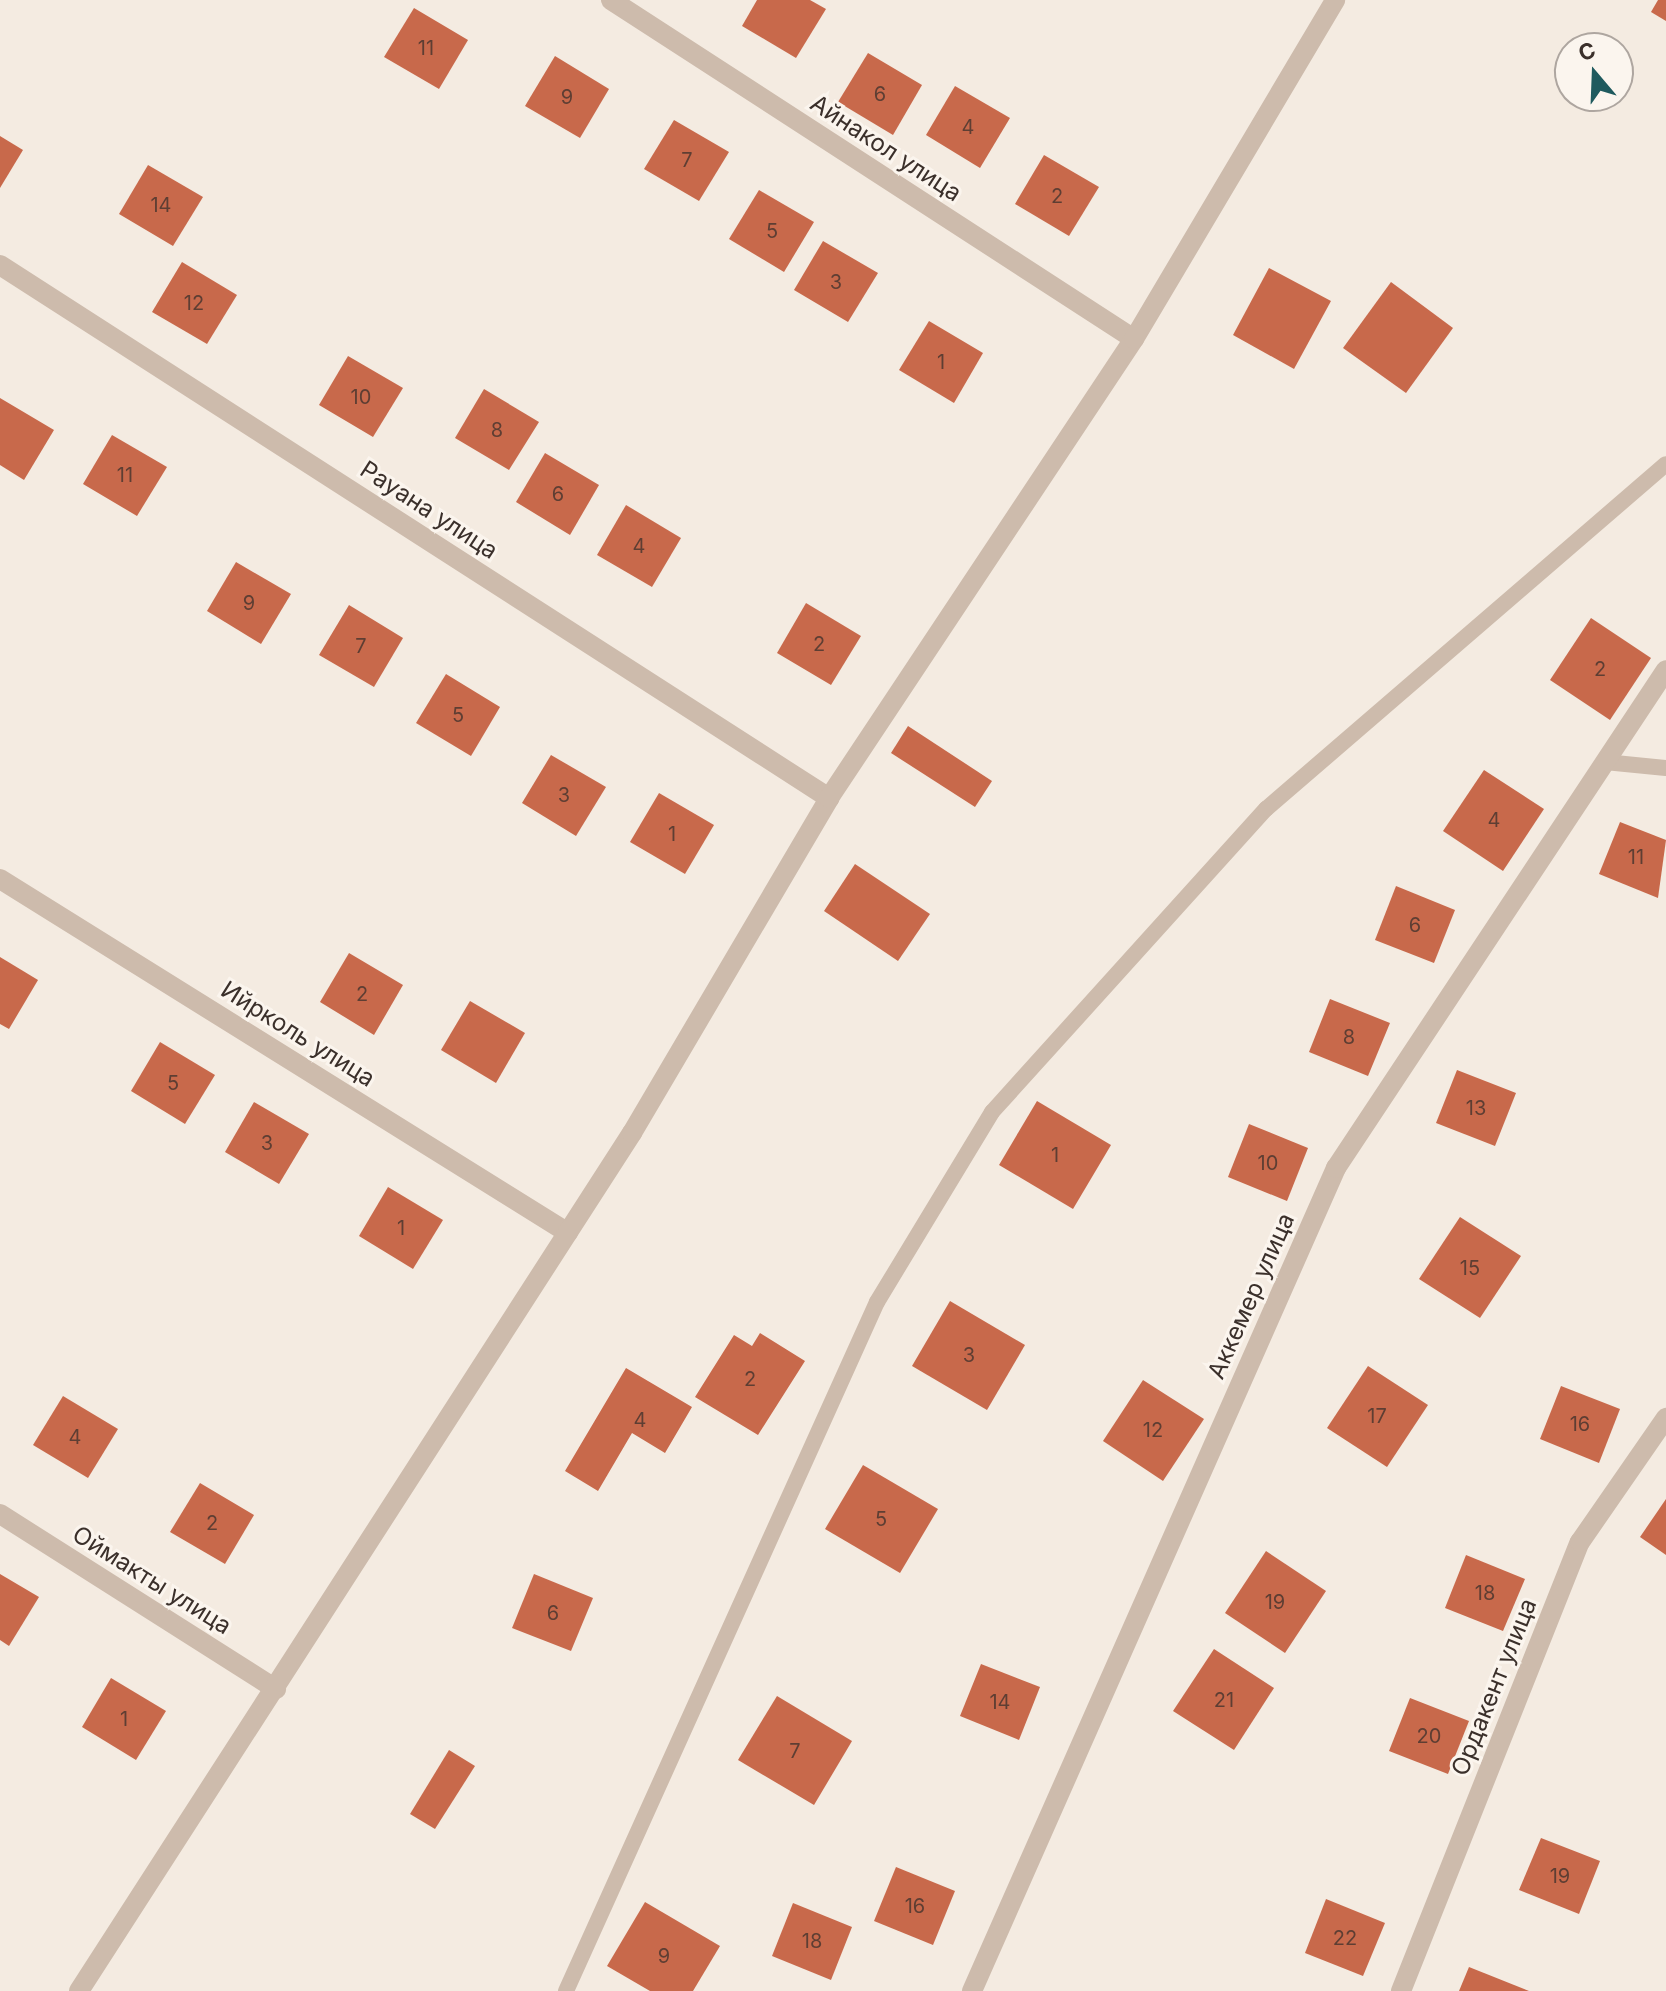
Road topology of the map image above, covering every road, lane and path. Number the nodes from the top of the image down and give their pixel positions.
1 (611, 0) edge
2 (1335, 0) edge
3 (0, 265) edge
4 (1134, 339) junction
5 (1666, 464) edge
6 (1666, 670) edge
7 (1605, 762) junction
8 (1666, 768) edge
9 (829, 798) junction
10 (0, 879) edge
11 (568, 1233) junction
12 (1666, 1418) edge
13 (0, 1514) edge
14 (276, 1689) junction
15 (79, 1991) edge
16 (566, 1991) edge
17 (972, 1991) edge
18 (1401, 1991) edge

1 - 4 street, Айнакол улица
2 - 4 street
3 - 9 street, Рауана улица
4 - 9 street
5 - 16 lane
6 - 7 street, Аккемер улица
7 - 8 lane
7 - 17 street, Аккемер улица
9 - 11 street
10 - 11 street, Ийрколь улица
11 - 14 street
12 - 18 street, Ордакент улица
13 - 14 street, Оймакты улица
14 - 15 street

